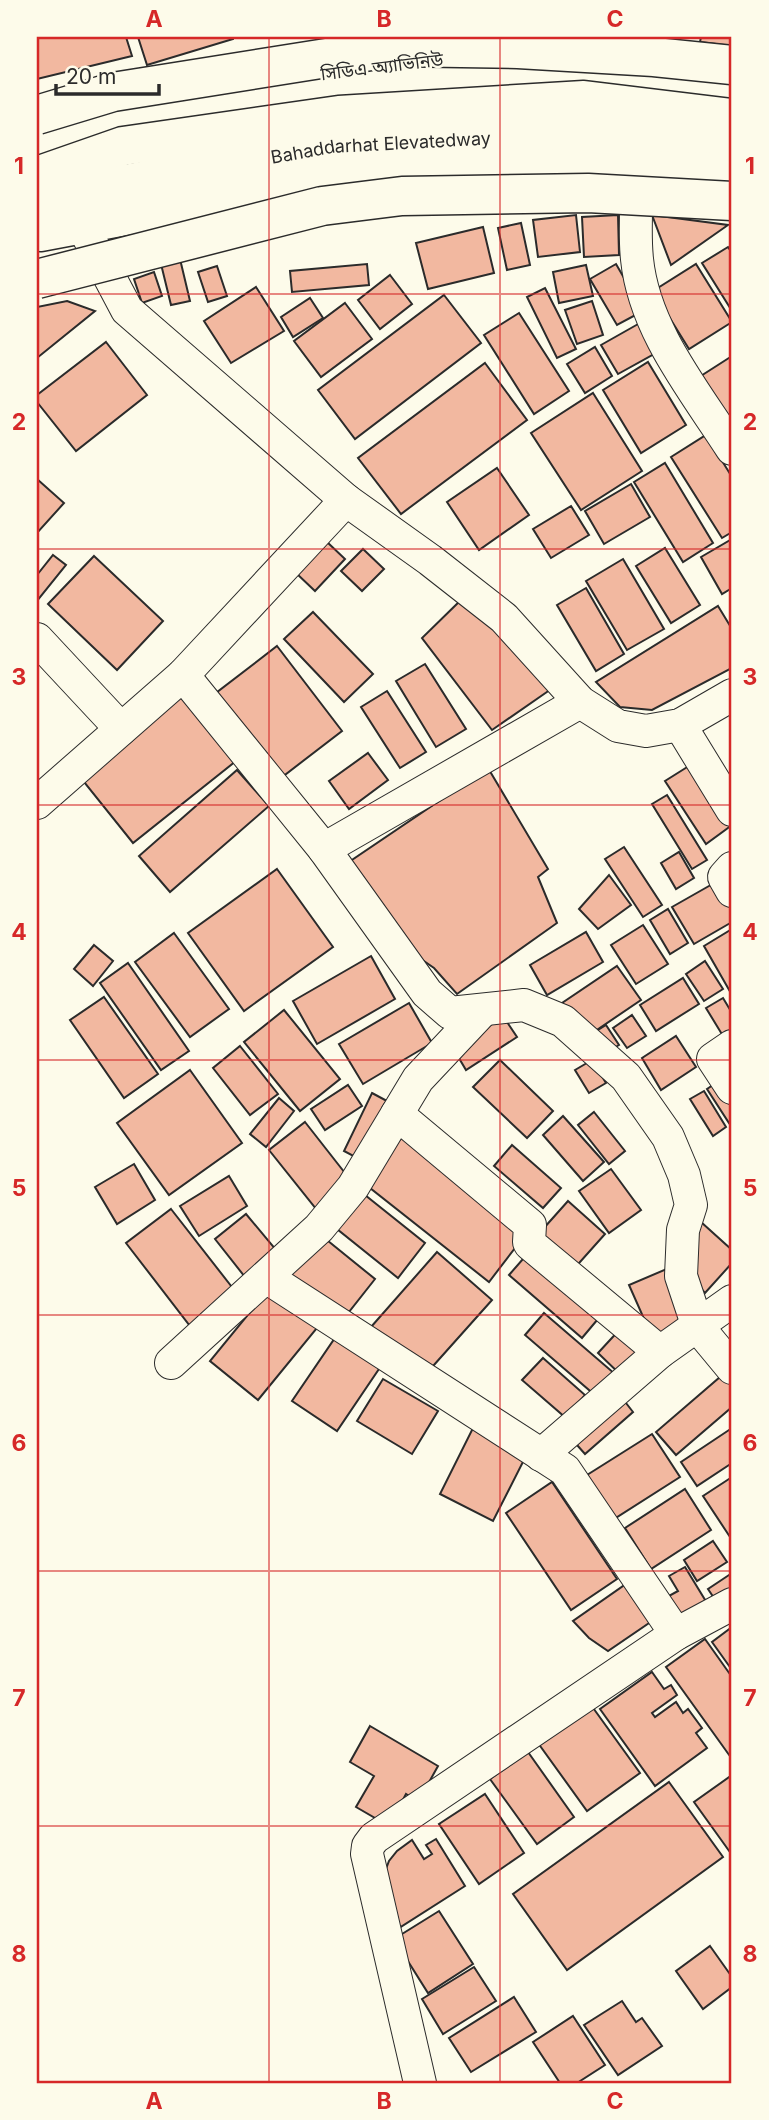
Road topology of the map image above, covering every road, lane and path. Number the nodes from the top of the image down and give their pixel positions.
1 (456, 48) edge
2 (732, 65) edge
3 (732, 71) edge
4 (37, 115) edge
5 (732, 118) edge
6 (37, 131) edge
7 (732, 147) edge
8 (638, 169) junction
9 (732, 172) edge
10 (37, 176) edge
11 (732, 201) edge
12 (37, 214) edge
13 (82, 225) junction
14 (37, 233) edge
15 (37, 279) edge
16 (732, 449) edge
17 (346, 500) junction
18 (37, 639) edge
19 (183, 675) junction
20 (732, 695) edge
21 (580, 702) junction
22 (680, 725) junction
23 (121, 729) junction
24 (37, 803) edge
25 (732, 810) edge
26 (324, 849) junction
27 (732, 868) edge
28 (732, 891) edge
29 (483, 1010) junction
30 (732, 1046) edge
31 (732, 1088) edge
32 (397, 1114) junction
33 (266, 1277) junction
34 (732, 1301) edge
35 (698, 1326) junction
36 (660, 1352) junction
37 (171, 1363) dead end
38 (732, 1368) edge
39 (541, 1455) junction
40 (732, 1604) edge
41 (676, 1634) junction
42 (420, 2083) edge

1 - 3 main road, সিডিএ অ্যাভিনিউ
1 - 6 main road, সিডিএ অ্যাভিনিউ
2 - 4 main road, bridge
5 - 10 main road, Bahaddarhat Elevatedway
7 - 12 main road, Bahaddarhat Elevatedway
8 - 9 main road
8 - 13 main road
8 - 16 street
11 - 15 main road, bridge
13 - 14 main road
13 - 17 street
17 - 19 street
17 - 21 street
18 - 23 street
19 - 23 street
19 - 26 street
20 - 22 street
21 - 22 street
21 - 26 street
22 - 25 street
23 - 24 street
26 - 29 street
27 - 28 street
29 - 32 street
29 - 35 street
30 - 31 street
32 - 33 street
32 - 36 street
33 - 37 street
33 - 39 street
34 - 35 street
35 - 36 street
35 - 38 street
36 - 39 street
39 - 41 street
40 - 41 street
41 - 42 street

